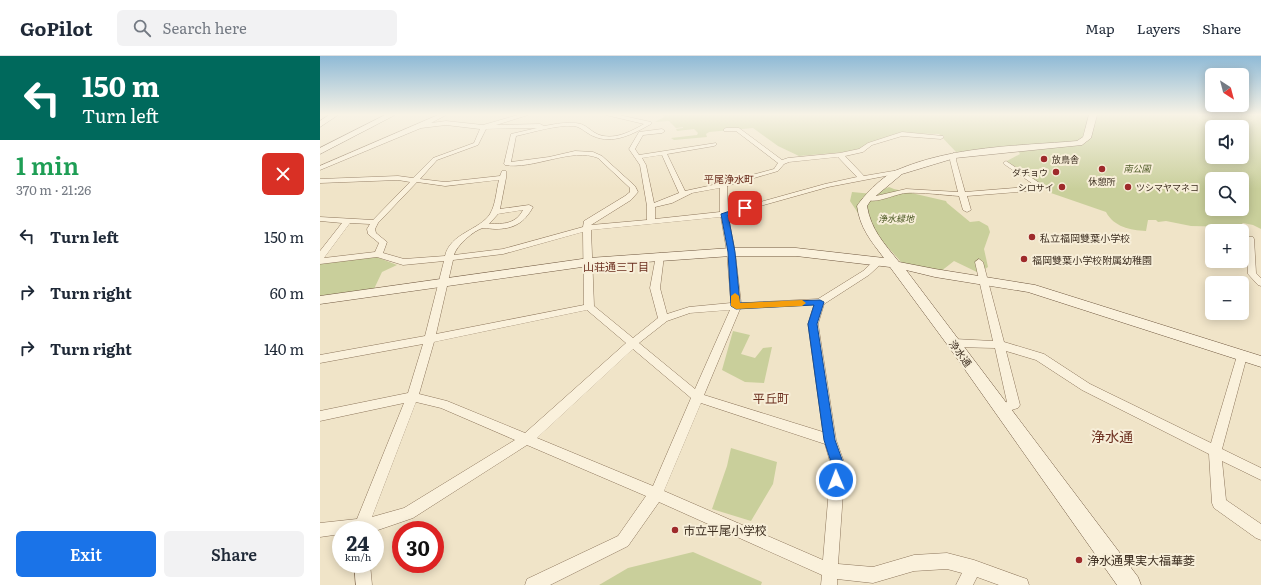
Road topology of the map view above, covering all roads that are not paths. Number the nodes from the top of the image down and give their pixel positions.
1 (342, 140) edge
2 (387, 140) edge
3 (479, 140) edge
4 (513, 140) edge
5 (637, 140) edge
6 (751, 140) edge
7 (884, 140) edge
8 (1084, 140) edge
9 (714, 144) dead end
10 (320, 151) edge
11 (663, 152) junction
12 (840, 155) junction
13 (954, 155) junction
14 (637, 157) junction
15 (782, 163) junction
16 (1006, 163) dead end
17 (507, 164) junction
18 (320, 168) edge
19 (898, 172) junction
20 (503, 178) junction
21 (862, 178) junction
22 (415, 179) junction
23 (320, 181) edge
24 (723, 185) junction
25 (683, 194) junction
26 (962, 194) junction
27 (867, 198) junction
28 (651, 206) junction
29 (967, 210) dead end
30 (495, 212) junction
31 (724, 214) junction
32 (320, 219) edge
33 (347, 221) junction
34 (650, 221) junction
35 (375, 222) junction
36 (482, 226) junction
37 (587, 228) junction
38 (1250, 239) dead end
39 (731, 252) junction
40 (378, 254) junction
41 (320, 256) edge
42 (660, 256) junction
43 (448, 258) junction
44 (320, 261) edge
45 (879, 261) junction
46 (589, 262) junction
47 (978, 262) dead end
48 (895, 264) junction
49 (984, 280) junction
50 (443, 283) junction
51 (1261, 283) edge
52 (320, 300) edge
53 (820, 302) junction
54 (736, 306) junction
55 (590, 307) junction
56 (663, 319) junction
57 (430, 339) junction
58 (633, 343) junction
59 (954, 343) junction
60 (1000, 345) junction
61 (1242, 356) junction
62 (320, 359) edge
63 (1261, 362) edge
64 (412, 397) junction
65 (697, 397) junction
66 (1001, 408) junction
67 (320, 416) edge
68 (528, 439) junction
69 (830, 440) junction
70 (1215, 450) junction
71 (1261, 474) edge
72 (656, 494) junction
73 (363, 521) edge
74 (384, 521) edge
75 (332, 529) edge
76 (320, 530) edge
77 (1261, 533) edge
78 (974, 568) junction
79 (363, 573) edge
80 (830, 578) edge
81 (364, 585) edge
82 (533, 585) edge
83 (964, 585) edge
84 (1021, 585) edge
85 (1130, 585) edge

1 - 10 street
2 - 18 street
3 - 22 street
4 - 17 street
5 - 14 street
6 - 15 street
7 - 12 street
8 - 13 street
9 - 11 street
11 - 14 street
11 - 25 street
12 - 15 street
12 - 21 street
13 - 19 street
13 - 26 street
14 - 28 street
15 - 24 street
16 - 26 street
17 - 20 street
17 - 37 street
19 - 21 street
19 - 27 street
20 - 22 street
20 - 30 street
21 - 31 street
22 - 23 street
22 - 35 street
24 - 25 street
24 - 31 street
25 - 28 street
26 - 27 street
26 - 29 street
27 - 48 street, 浄水通
28 - 34 street
30 - 36 street
30 - 36 street
31 - 34 street
31 - 39 street
32 - 33 street
33 - 35 street
33 - 41 street
34 - 37 street
35 - 40 street
36 - 43 street
37 - 43 street
37 - 46 street
38 - 51 street
39 - 42 street
39 - 45 street
39 - 54 street
40 - 43 street
40 - 44 street
42 - 46 street
42 - 56 street
43 - 50 street
45 - 48 street
45 - 53 street
46 - 50 street
46 - 55 street
47 - 49 street
48 - 49 street
48 - 59 street, 浄水通
49 - 60 street
49 - 61 street
50 - 52 street
50 - 57 street
53 - 54 street
53 - 69 street
54 - 56 street
54 - 65 street
55 - 57 street
55 - 58 street
56 - 58 street
57 - 62 street
57 - 64 street
58 - 65 street
58 - 68 street
59 - 60 street
59 - 66 street, 浄水通
60 - 66 street
60 - 70 street
61 - 63 street
61 - 70 street
64 - 67 street
64 - 68 street
64 - 73 street
65 - 69 street
65 - 72 street
66 - 85 street, 浄水通
68 - 72 street
68 - 74 street
69 - 80 street
70 - 71 street
70 - 77 street
72 - 80 street
72 - 82 street
75 - 76 street
78 - 80 street
78 - 83 street
78 - 84 street
79 - 81 street

